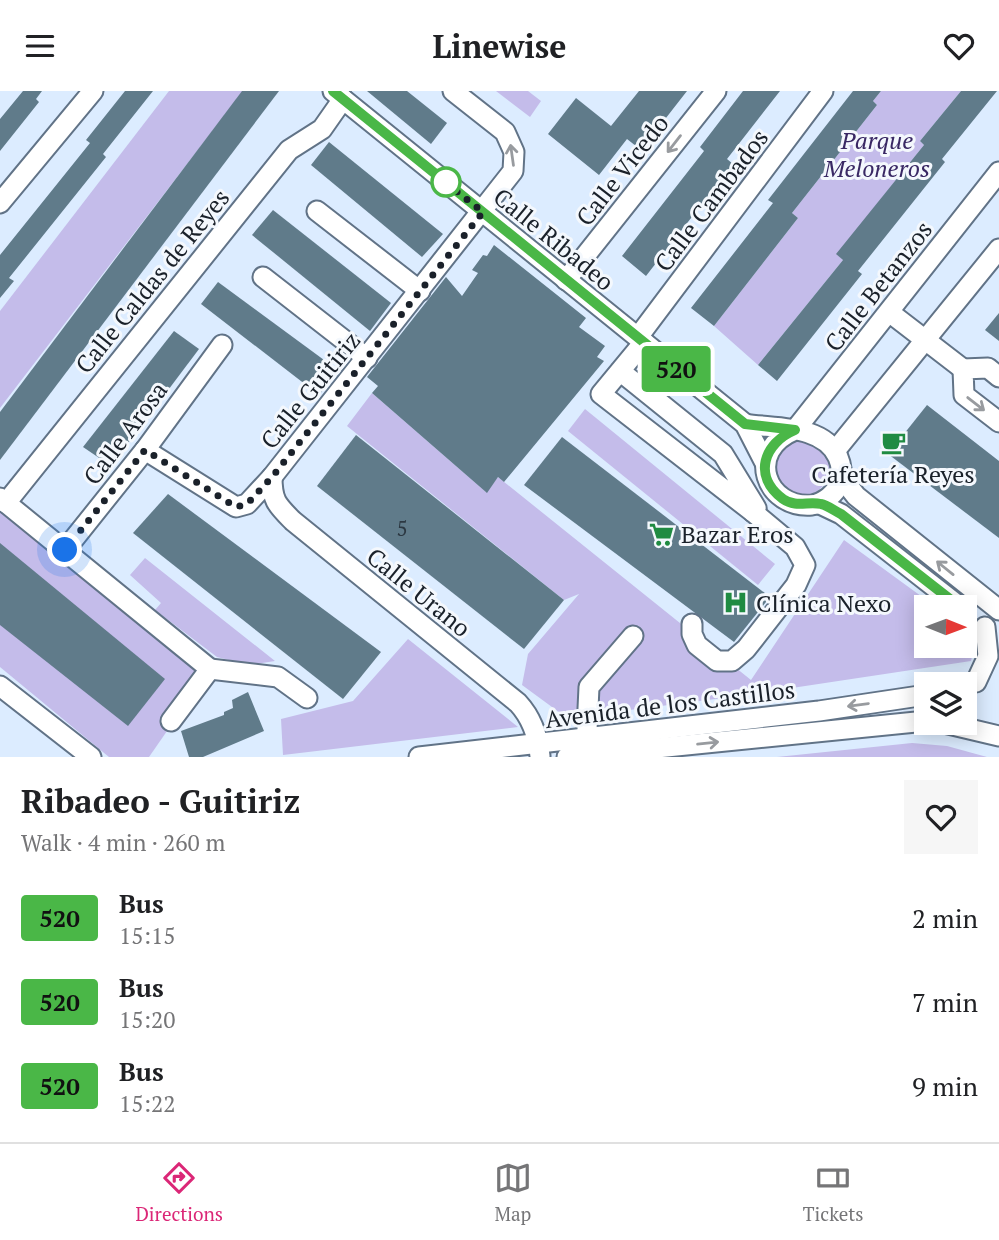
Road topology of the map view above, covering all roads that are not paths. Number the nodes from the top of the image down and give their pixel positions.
1 (93, 91) edge
2 (453, 91) edge
3 (716, 91) edge
4 (823, 91) edge
5 (338, 95) edge
6 (999, 172) edge
7 (0, 203) edge
8 (317, 211) dead end
9 (483, 212) junction
10 (999, 249) edge
11 (263, 277) dead end
12 (566, 280) junction
13 (420, 292) junction
14 (890, 312) junction
15 (641, 340) junction
16 (926, 340) junction
17 (222, 345) dead end
18 (367, 358) junction
19 (963, 369) junction
20 (620, 371) junction
21 (999, 377) edge
22 (999, 422) edge
23 (745, 424) junction
24 (795, 430) junction
25 (145, 450) junction
26 (835, 451) junction
27 (764, 461) junction
28 (272, 477) junction
29 (842, 477) junction
30 (774, 488) junction
31 (3, 500) edge
32 (820, 503) junction
33 (247, 504) junction
34 (755, 510) junction
35 (293, 521) junction
36 (65, 550) junction
37 (944, 595) edge
38 (999, 610) edge
39 (977, 620) edge
40 (692, 624) dead end
41 (992, 632) edge
42 (633, 636) dead end
43 (211, 669) junction
44 (977, 673) edge
45 (999, 675) edge
46 (977, 682) edge
47 (0, 686) edge
48 (914, 697) edge
49 (307, 698) dead end
50 (171, 721) dead end
51 (914, 723) edge
52 (977, 731) edge
53 (999, 736) edge
54 (540, 751) edge
55 (581, 752) edge
56 (92, 757) edge
57 (419, 757) edge

1 - 7 street
9 -> 2 street, Calle Guitiriz
3 -> 12 street, Calle Vicedo
4 - 15 street, Calle Cambados
5 - 9 street, Calle Ribadeo
5 - 31 street, Calle Caldas de Reyes
6 - 14 street, Calle Betanzos
8 - 13 street
9 - 12 street, Calle Ribadeo
9 - 13 street, Calle Guitiriz
10 - 16 street
11 - 18 street
12 - 15 street, Calle Ribadeo
13 - 18 street, Calle Guitiriz
14 - 16 street
14 - 24 street, Calle Betanzos
15 - 20 street, Calle Cambados
15 - 23 street, Calle Ribadeo
16 - 19 street
16 - 26 street
17 - 25 street, Calle Arosa
18 - 28 street, Calle Guitiriz
19 - 21 street
19 -> 22 street
20 - 34 street
20 - 34 street, Calle Cambados
23 - 24 street
23 - 27 street, Calle Ribadeo
24 - 26 street
24 - 27 street
25 - 33 street
25 - 36 street, Calle Arosa
26 - 29 street
27 - 30 street
28 - 33 street, Calle Guitiriz
28 - 35 street, Calle Urano
29 - 32 street
38 -> 29 street
30 - 32 street
30 - 34 street
31 - 36 street
32 - 37 street
33 - 35 street
34 - 40 street
35 - 54 street, Calle Urano
36 - 43 street
39 - 41 street
41 - 44 street
42 - 55 street
43 - 49 street
43 - 50 street
45 - 46 street
47 - 56 street
48 -> 55 street, Avenida de los Castillos
55 -> 51 street, Avenida de los Castillos
52 - 53 street
54 - 55 street, Avenida de los Castillos
54 - 57 street, Avenida de los Castillos

